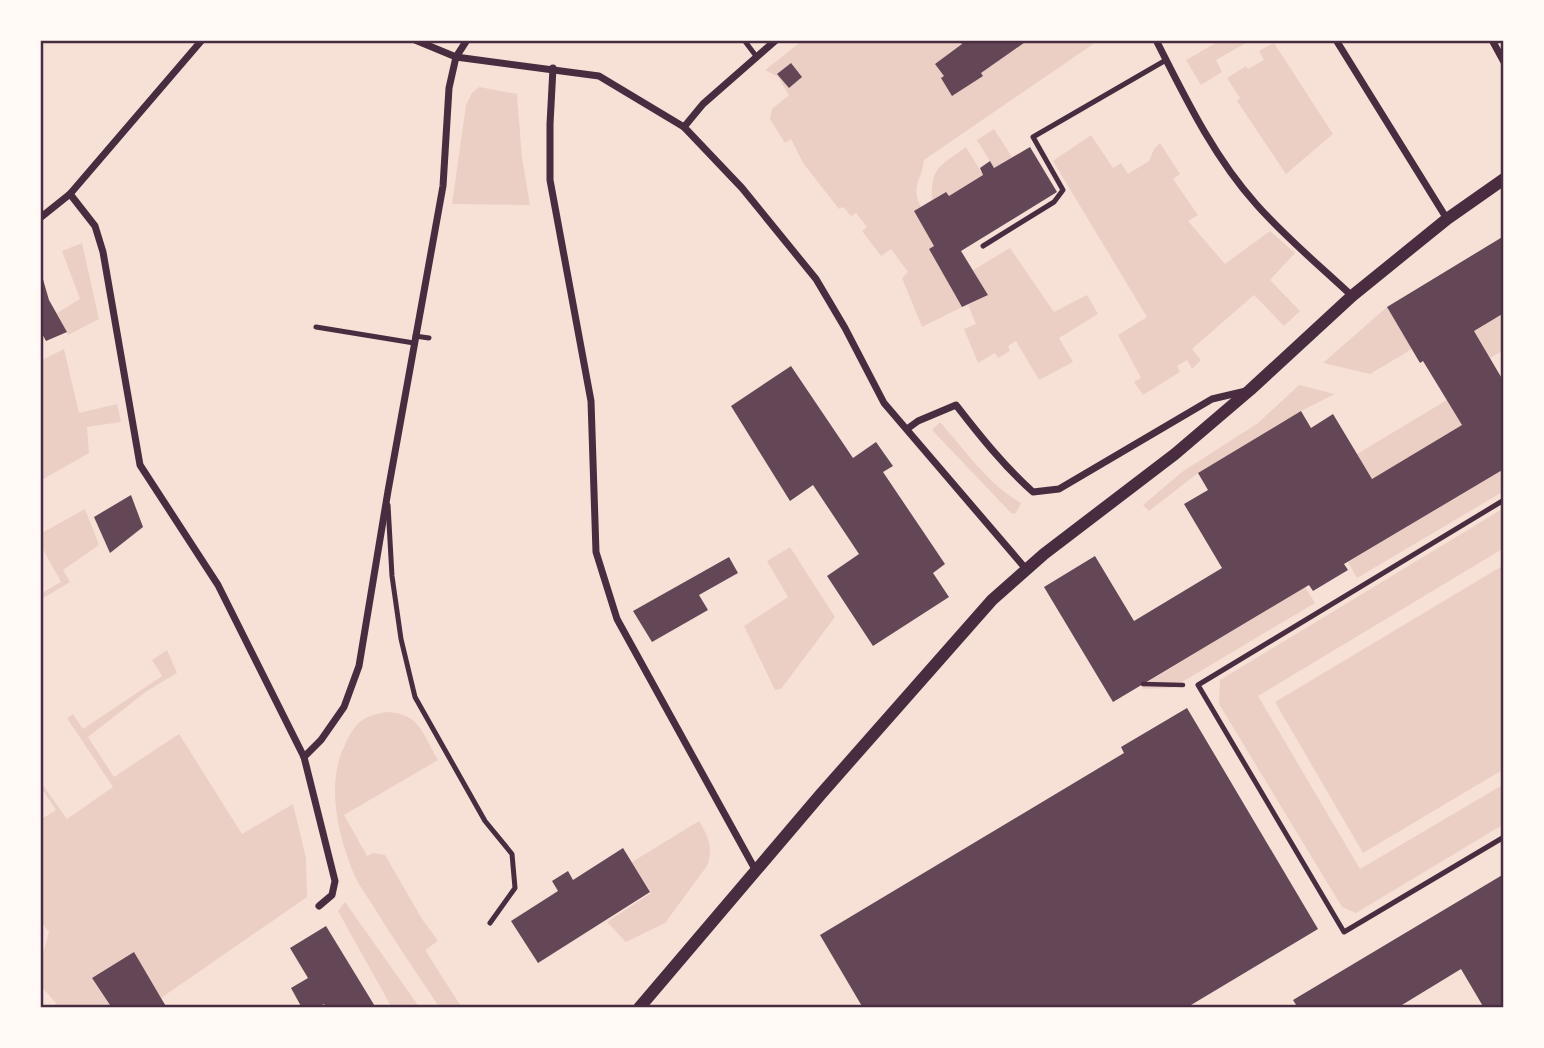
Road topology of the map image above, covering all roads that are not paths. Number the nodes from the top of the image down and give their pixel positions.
1 (202, 40) edge
2 (415, 40) edge
3 (467, 40) edge
4 (744, 40) edge
5 (776, 40) edge
6 (1156, 40) edge
7 (1336, 40) edge
8 (1492, 40) edge
9 (756, 56) junction
10 (456, 57) junction
11 (1166, 61) junction
12 (1504, 62) edge
13 (552, 68) junction
14 (684, 127) junction
15 (1504, 179) edge
16 (70, 194) junction
17 (40, 218) edge
18 (1447, 219) junction
19 (983, 246) dead end
20 (1352, 296) junction
21 (316, 327) dead end
22 (429, 338) dead end
23 (415, 340) junction
24 (1250, 390) junction
25 (907, 429) junction
26 (387, 491) junction
27 (1504, 500) edge
28 (1026, 569) junction
29 (304, 757) junction
30 (1504, 837) edge
31 (756, 871) junction
32 (319, 906) dead end
33 (490, 923) dead end
34 (639, 1008) edge

1 - 16 street
2 - 10 street
3 - 10 street
4 - 9 lane
5 - 9 street
6 - 11 street
7 - 18 street
8 - 12 street
9 - 14 street
10 - 13 street
10 - 23 street
11 - 19 lane
11 - 20 street
13 - 14 street
13 - 31 street
14 - 25 street
15 - 18 street
16 - 17 street
16 - 29 street
18 - 20 street
20 - 24 street
21 - 23 lane
22 - 23 lane
23 - 26 street
24 - 25 street
24 - 28 street
25 - 28 street
26 - 29 street
26 - 33 lane
27 - 30 lane
28 - 31 street
29 - 32 street
31 - 34 street

